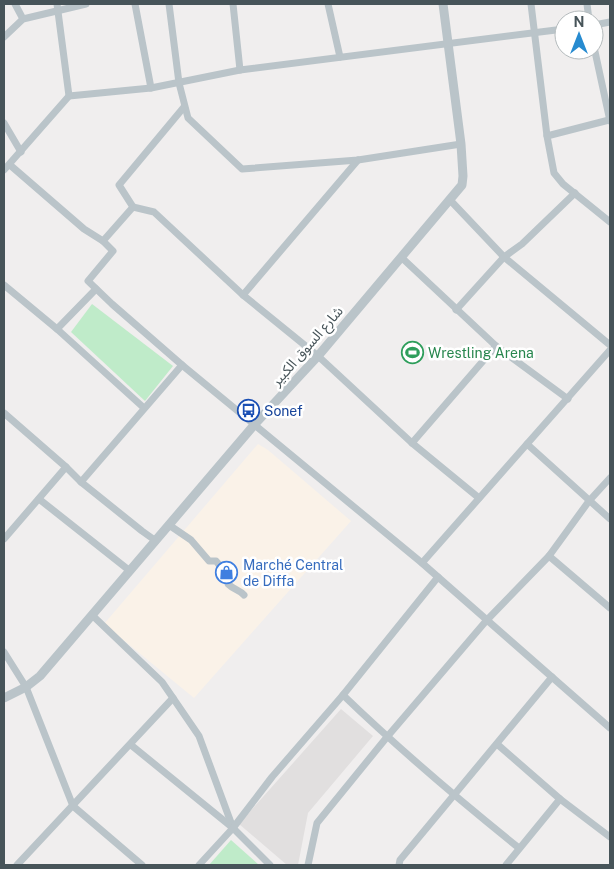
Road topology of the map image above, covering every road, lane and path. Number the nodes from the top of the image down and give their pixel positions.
1 (15, 4) edge
2 (86, 4) edge
3 (135, 4) edge
4 (170, 4) edge
5 (233, 4) edge
6 (328, 4) edge
7 (443, 4) edge
8 (530, 4) edge
9 (58, 7) edge
10 (23, 19) junction
11 (554, 31) edge
12 (534, 34) junction
13 (4, 36) edge
14 (448, 44) junction
15 (340, 58) junction
16 (597, 60) edge
17 (240, 70) junction
18 (179, 83) junction
19 (151, 88) junction
20 (69, 96) junction
21 (184, 107) junction
22 (610, 121) edge
23 (4, 123) edge
24 (547, 136) junction
25 (461, 144) junction
26 (20, 152) junction
27 (358, 160) junction
28 (7, 167) edge
29 (575, 193) junction
30 (450, 200) junction
31 (133, 207) junction
32 (610, 222) edge
33 (103, 241) junction
34 (401, 257) junction
35 (504, 257) junction
36 (4, 284) edge
37 (96, 289) junction
38 (243, 295) junction
39 (456, 310) junction
40 (57, 329) junction
41 (610, 345) edge
42 (496, 346) junction
43 (610, 350) edge
44 (318, 356) junction
45 (182, 365) junction
46 (568, 398) junction
47 (144, 408) junction
48 (4, 413) edge
49 (255, 424) junction
50 (412, 443) junction
51 (527, 444) junction
52 (66, 467) junction
53 (610, 478) edge
54 (81, 482) junction
55 (479, 498) junction
56 (39, 499) junction
57 (589, 501) junction
58 (610, 519) edge
59 (169, 525) junction
60 (4, 539) edge
61 (156, 541) junction
62 (549, 556) junction
63 (422, 563) junction
64 (130, 571) junction
65 (438, 577) junction
66 (244, 595) dead end
67 (610, 607) edge
68 (92, 615) junction
69 (486, 621) junction
70 (4, 652) edge
71 (552, 677) junction
72 (26, 688) junction
73 (343, 695) junction
74 (4, 698) edge
75 (173, 698) junction
76 (610, 728) edge
77 (387, 737) junction
78 (497, 744) junction
79 (130, 746) junction
80 (453, 795) junction
81 (560, 799) junction
82 (73, 806) junction
83 (233, 828) junction
84 (610, 837) edge
85 (519, 848) junction
86 (18, 865) edge
87 (142, 865) edge
88 (199, 865) edge
89 (270, 865) edge
90 (308, 865) edge
91 (399, 865) edge
92 (506, 865) edge

1 - 10 street
2 - 9 street
3 - 19 street
4 - 18 street
5 - 17 street
6 - 15 street
7 - 14 street, شارع السوق الكبير
8 - 12 street
9 - 10 street
9 - 20 street
10 - 13 street
11 - 12 street
12 - 14 street
12 - 24 street
14 - 15 street
14 - 25 street, شارع السوق الكبير
15 - 17 street
16 - 22 street
17 - 18 street
18 - 19 street
18 - 21 street
19 - 20 street
20 - 26 street
21 - 27 street
21 - 31 street
22 - 24 street
23 - 26 street
24 - 29 street
25 - 27 street
25 - 30 street, شارع السوق الكبير
26 - 28 street
27 - 38 street
28 - 33 street
29 - 32 street
29 - 35 street
30 - 34 street, شارع السوق الكبير
30 - 35 street
31 - 33 street
31 - 38 street
33 - 37 street
34 - 39 street
34 - 44 street, شارع السوق الكبير
35 - 39 street
35 - 41 street
36 - 40 street
37 - 40 street
37 - 45 street
38 - 44 street
39 - 42 street
40 - 47 street
42 - 46 street
42 - 50 street
43 - 46 street
44 - 49 street, شارع السوق الكبير
44 - 50 street
45 - 47 street
45 - 49 street
46 - 51 street
47 - 54 street
48 - 52 street
49 - 59 street, شارع السوق الكبير
49 - 63 street
50 - 55 street
51 - 55 street
51 - 57 street
52 - 54 street
52 - 56 street
53 - 57 street
54 - 61 street
55 - 63 street
56 - 60 street
56 - 64 street
57 - 58 street
57 - 62 street
59 - 61 street, شارع السوق الكبير
59 - 66 street
61 - 64 street, شارع السوق الكبير
62 - 67 street
62 - 69 street
63 - 65 street
64 - 68 street, شارع السوق الكبير
65 - 69 street
65 - 73 street
68 - 72 street, شارع السوق الكبير
68 - 75 street
69 - 71 street
69 - 77 street
70 - 72 street
71 - 76 street
71 - 78 street
72 - 74 street, شارع السوق الكبير
72 - 82 street
73 - 77 street
73 - 83 street
75 - 79 street
75 - 83 street
77 - 80 street
77 - 90 street
78 - 80 street
78 - 81 street
79 - 82 street
79 - 83 street
80 - 85 street
80 - 91 street
81 - 84 street
81 - 85 street
82 - 86 street
82 - 87 street
83 - 88 street
83 - 89 street
85 - 92 street

